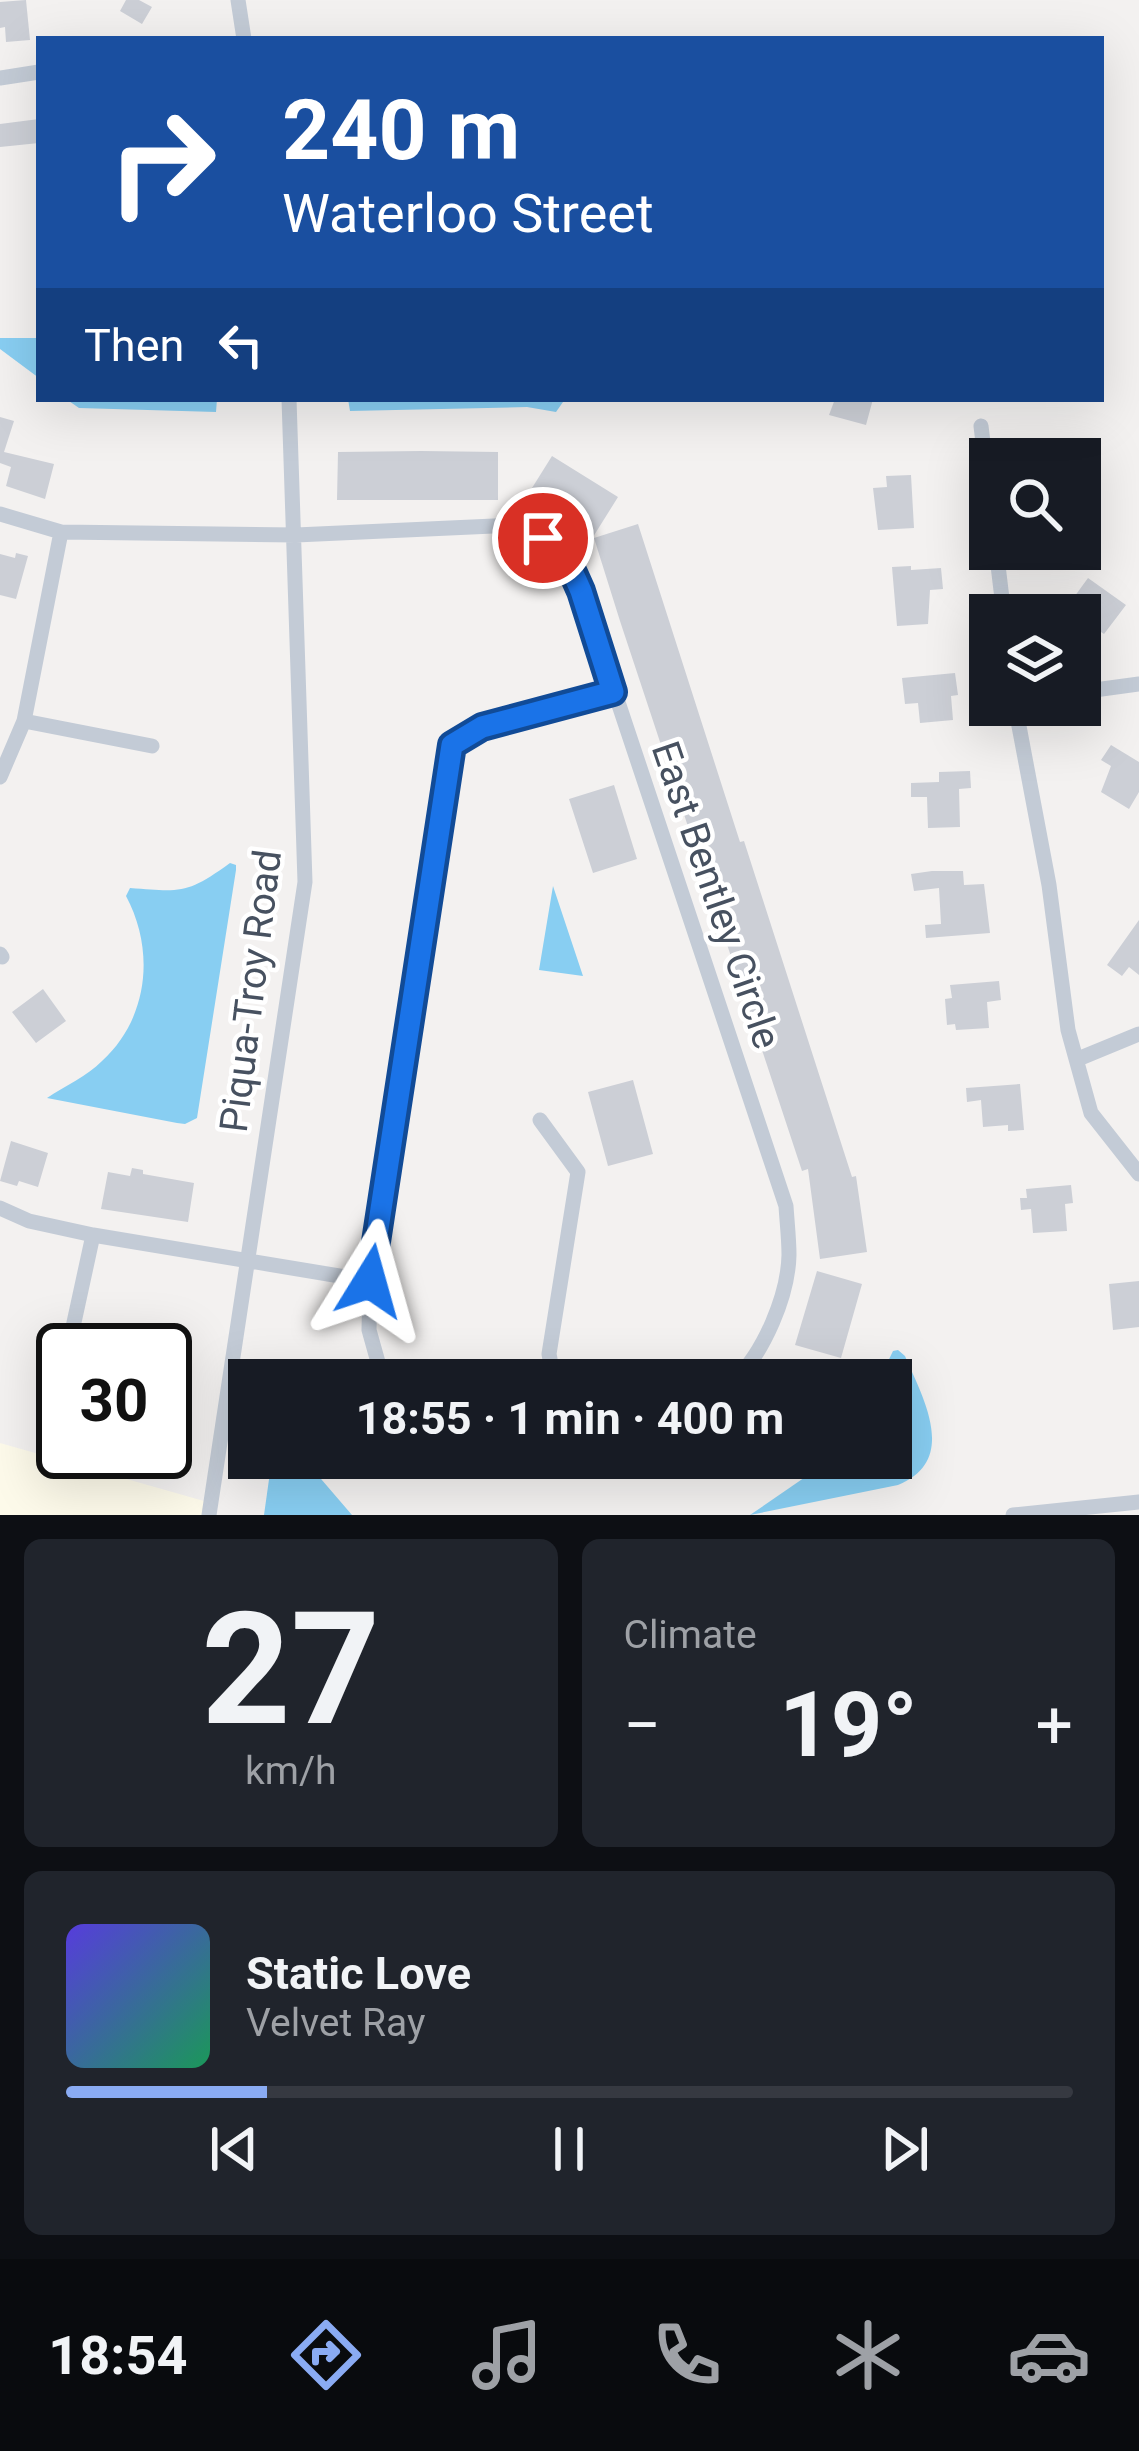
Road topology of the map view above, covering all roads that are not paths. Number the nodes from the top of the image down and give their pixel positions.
1 (238, 0) edge
2 (244, 36) edge
3 (36, 73) edge
4 (0, 79) edge
5 (289, 402) edge
6 (981, 426) dead end
7 (982, 438) edge
8 (0, 514) edge
9 (61, 532) junction
10 (296, 535) junction
11 (1139, 684) edge
12 (1101, 689) edge
13 (613, 692) junction
14 (24, 721) junction
15 (1019, 726) edge
16 (152, 746) dead end
17 (0, 777) edge
18 (1139, 1034) edge
19 (1078, 1059) junction
20 (540, 1120) dead end
21 (1139, 1174) edge
22 (0, 1208) edge
23 (92, 1235) junction
24 (247, 1263) junction
25 (370, 1281) junction
26 (74, 1323) edge
27 (377, 1359) edge
28 (550, 1359) edge
29 (753, 1359) edge
30 (1139, 1502) edge
31 (209, 1515) edge
32 (1013, 1515) edge

1 - 2 street
3 - 4 street
5 - 10 street, Piqua-Troy Road
6 - 7 street
8 - 9 street, East Bentley Circle
9 - 10 street, East Bentley Circle
9 - 14 street
10 - 13 street, East Bentley Circle
10 - 24 street, Piqua-Troy Road
11 - 12 street
13 - 25 street
13 - 29 street, East Bentley Circle
14 - 16 street
14 - 17 street
15 - 19 street
18 - 19 street
19 - 21 street
20 - 28 street
22 - 23 street
23 - 24 street
23 - 26 street
24 - 25 street
24 - 31 street, Piqua-Troy Road
25 - 27 street
30 - 32 street

